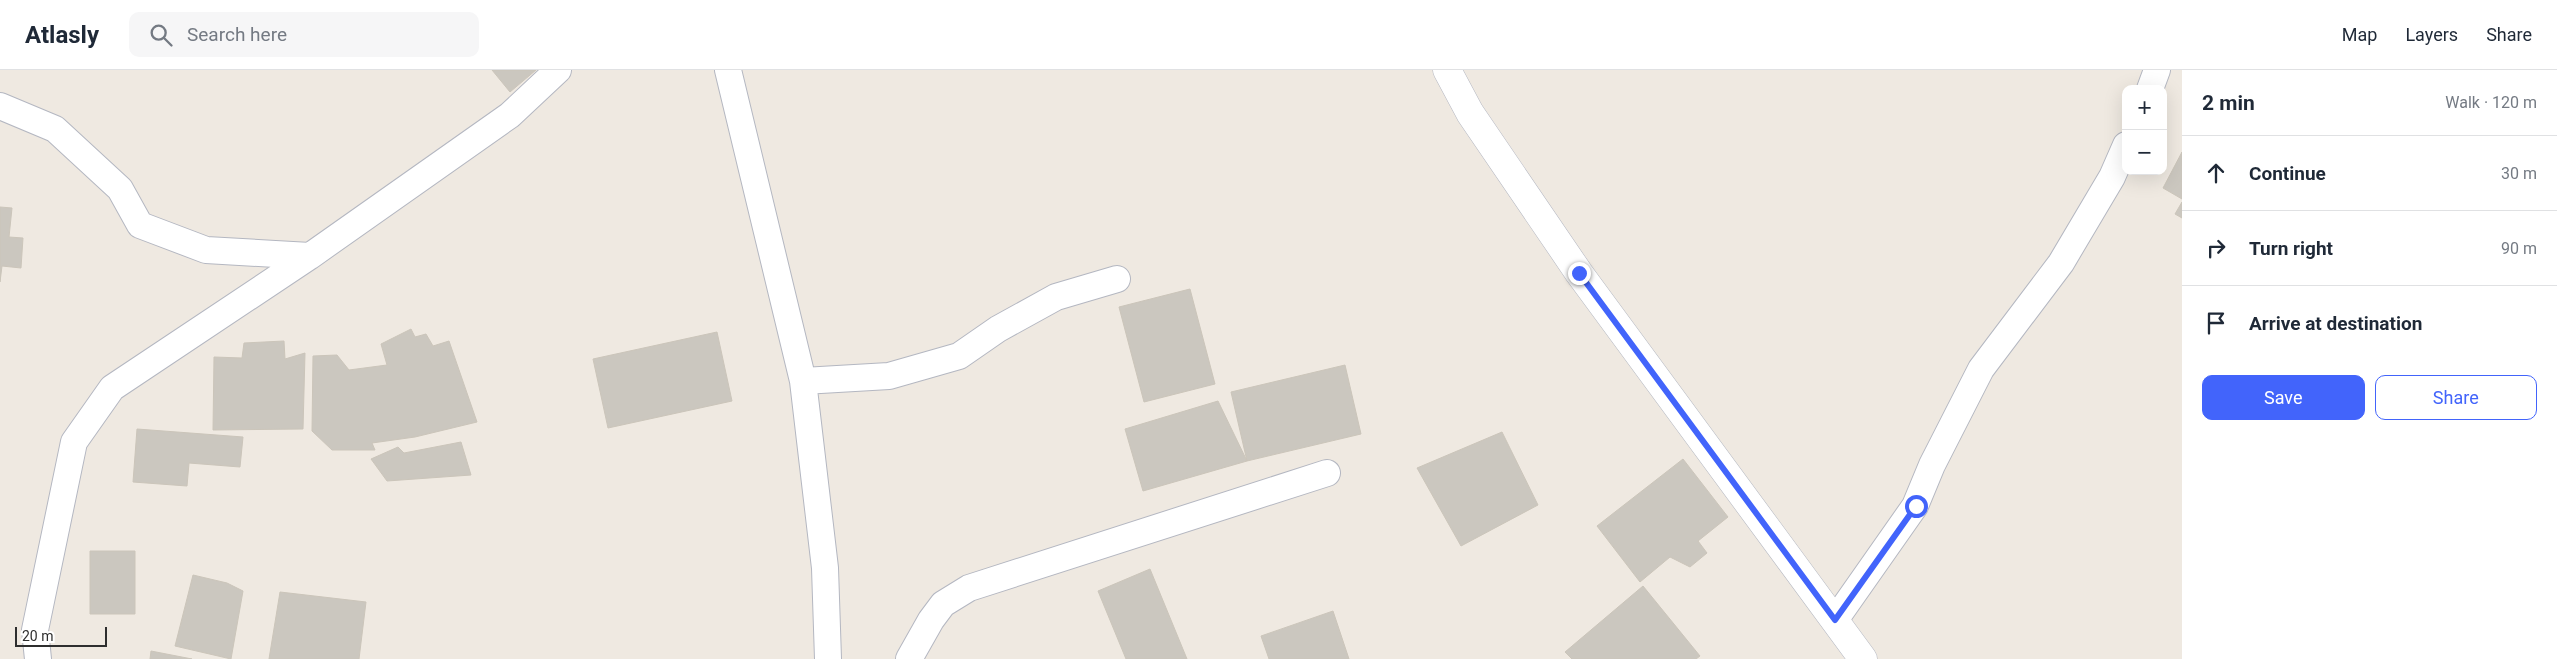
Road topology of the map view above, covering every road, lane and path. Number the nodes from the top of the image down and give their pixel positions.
1 (558, 70) edge
2 (728, 70) edge
3 (1447, 70) edge
4 (2157, 70) edge
5 (2151, 85) edge
6 (0, 106) edge
7 (2122, 155) edge
8 (310, 256) junction
9 (1117, 279) dead end
10 (803, 381) junction
11 (1327, 473) dead end
12 (1835, 620) junction
13 (38, 659) edge
14 (828, 659) edge
15 (909, 659) edge
16 (1863, 659) edge

1 - 8 street
2 - 10 street
3 - 12 street
4 - 5 street
6 - 8 street
7 - 12 street
8 - 13 street
9 - 10 street
10 - 14 street
11 - 15 street
12 - 16 street

